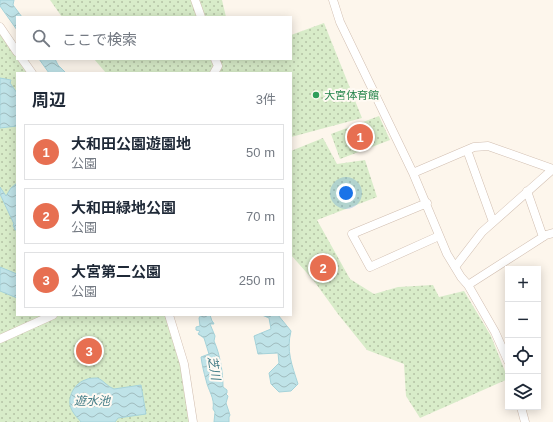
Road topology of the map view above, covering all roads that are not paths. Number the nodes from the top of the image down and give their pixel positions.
1 (195, 0) edge
2 (333, 0) edge
3 (201, 16) edge
4 (0, 27) edge
5 (16, 51) edge
6 (23, 60) edge
7 (215, 60) edge
8 (31, 72) edge
9 (215, 72) edge
10 (467, 150) junction
11 (553, 168) edge
12 (413, 173) junction
13 (527, 191) junction
14 (427, 203) junction
15 (493, 222) junction
16 (553, 233) edge
17 (439, 236) junction
18 (543, 237) junction
19 (455, 267) junction
20 (468, 285) junction
21 (52, 316) edge
22 (169, 316) edge
23 (0, 339) edge
24 (505, 354) edge
25 (522, 410) edge
26 (193, 422) edge
27 (525, 422) edge

1 - 3 street
2 - 12 street
4 - 5 street
6 - 8 street
7 - 9 street
10 - 11 street
10 - 12 street
10 - 15 street
11 - 13 street
12 - 14 street
13 - 15 street
13 - 18 street
14 - 17 street
14 - 17 street
15 - 19 street
16 - 18 street
17 - 19 street
18 - 20 street
19 - 20 street
20 - 24 street
21 - 23 street
22 - 26 street
25 - 27 street

